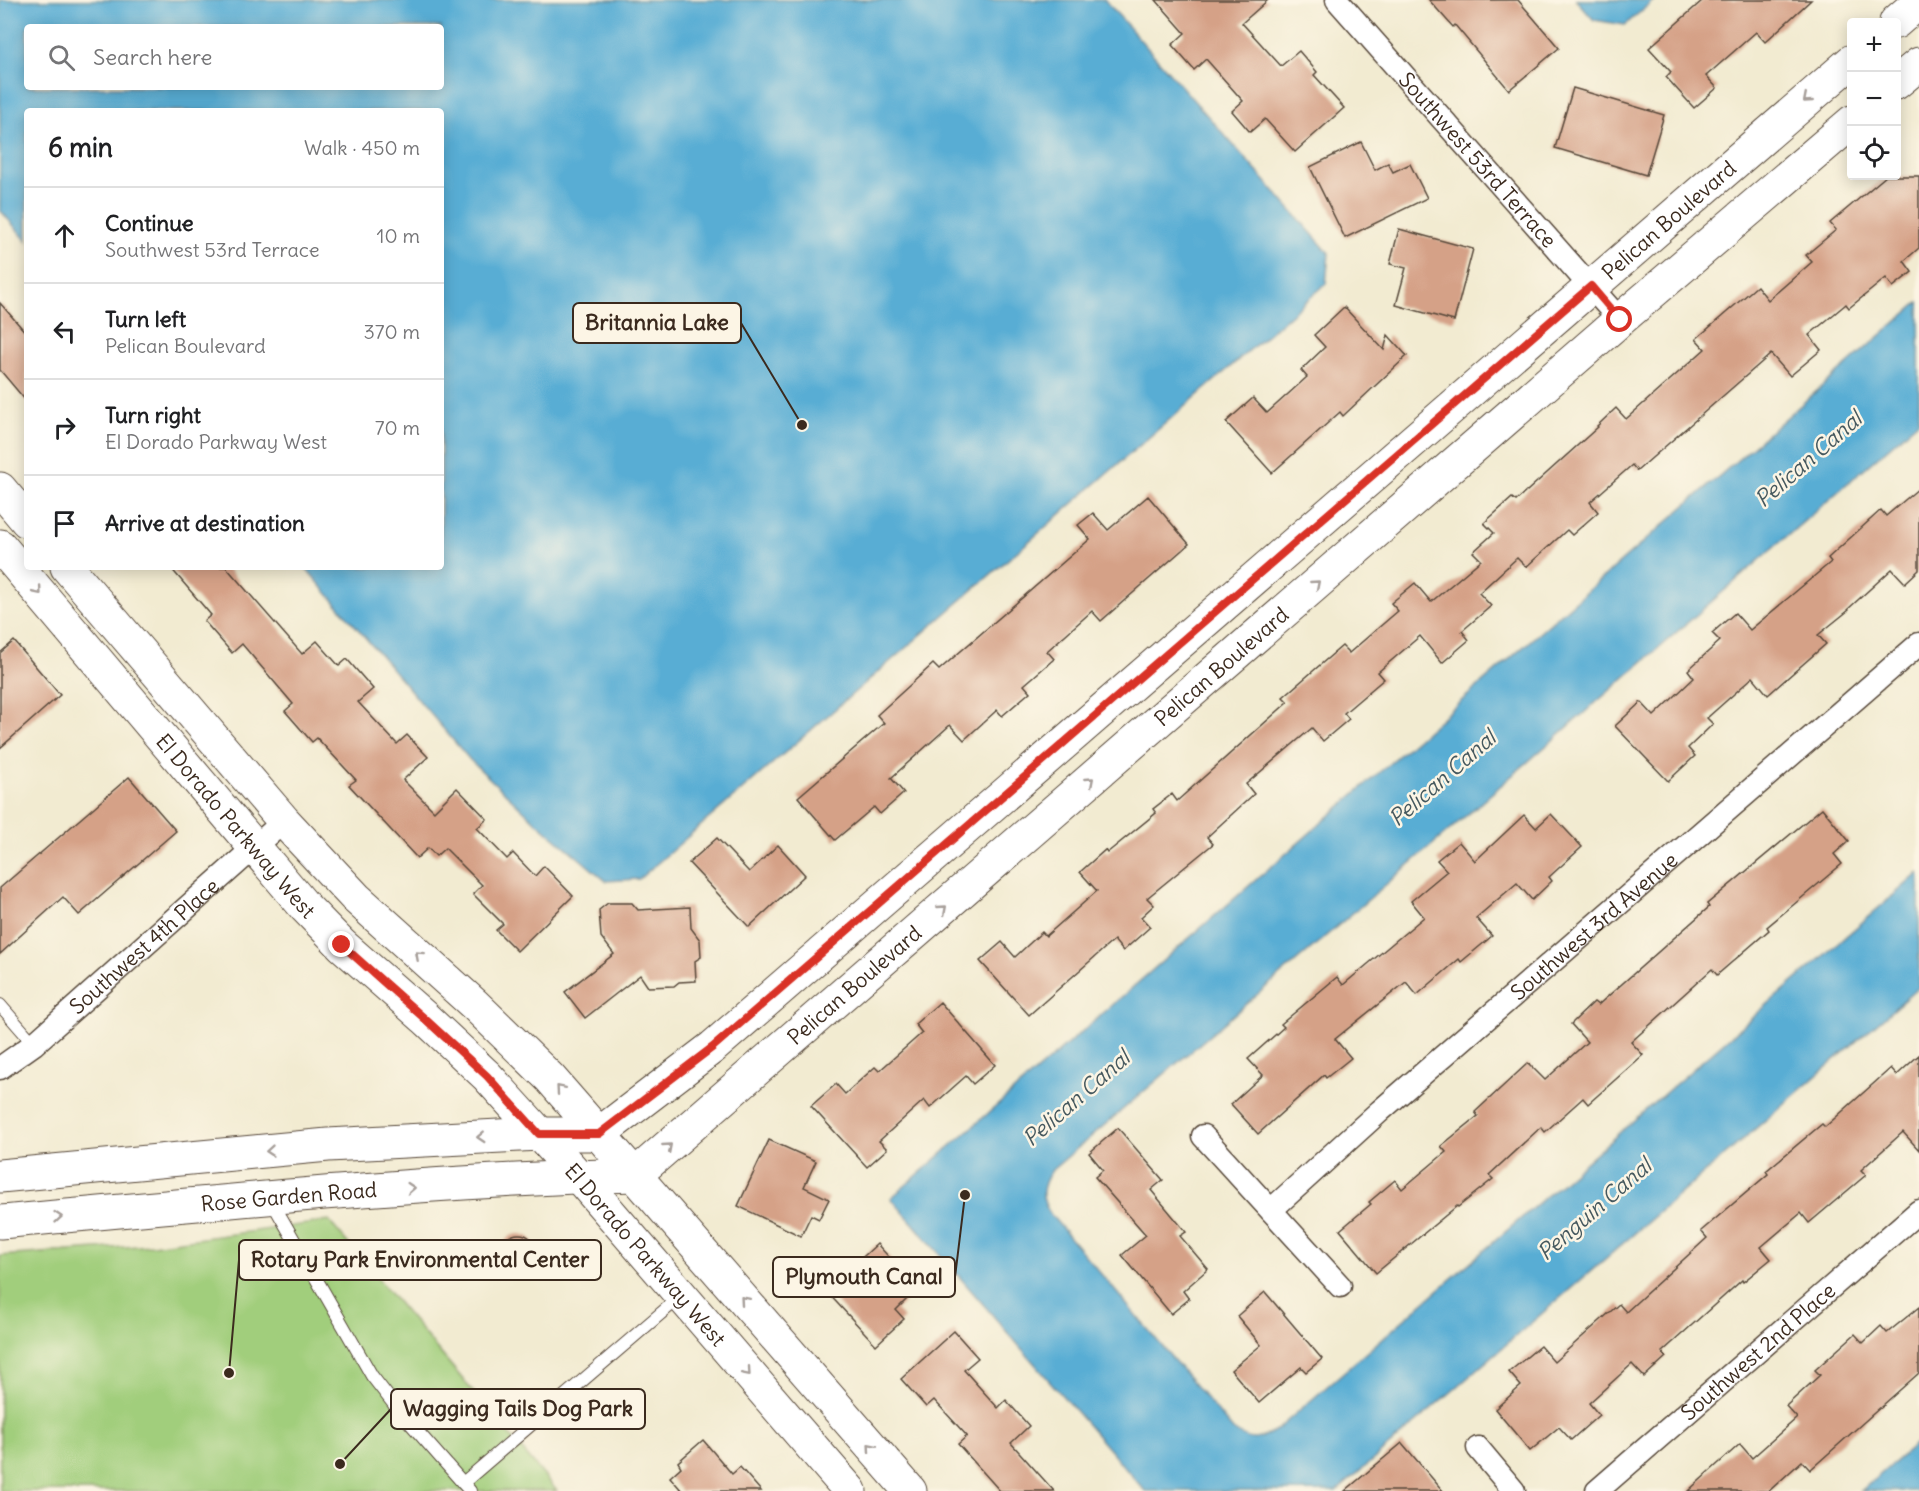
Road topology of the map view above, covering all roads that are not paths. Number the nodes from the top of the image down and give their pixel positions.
1 (1337, 0) edge
2 (1919, 2) edge
3 (1901, 18) edge
4 (1847, 64) edge
5 (1919, 64) edge
6 (1901, 79) edge
7 (1847, 126) edge
8 (1591, 286) junction
9 (1620, 320) junction
10 (0, 489) edge
11 (24, 517) edge
12 (0, 546) edge
13 (70, 570) edge
14 (1919, 644) edge
15 (284, 821) junction
16 (254, 847) junction
17 (0, 1005) edge
18 (34, 1044) junction
19 (0, 1068) edge
20 (539, 1134) junction
21 (599, 1134) junction
22 (1203, 1136) dead end
23 (635, 1175) junction
24 (0, 1176) edge
25 (579, 1177) junction
26 (271, 1198) junction
27 (1271, 1210) junction
28 (1919, 1211) edge
29 (0, 1222) edge
30 (1340, 1286) dead end
31 (681, 1296) junction
32 (1478, 1448) dead end
33 (467, 1487) edge
34 (850, 1491) edge
35 (910, 1491) edge
36 (1514, 1491) edge
37 (1597, 1491) edge

1 - 8 street, Southwest 53rd Terrace
2 - 3 street
4 -> 8 street, Pelican Boulevard
5 - 6 street
7 - 9 street, Pelican Boulevard
8 - 9 street, Southwest 53rd Terrace
8 - 21 street, Pelican Boulevard
23 -> 9 street, Pelican Boulevard
10 - 11 street
12 -> 16 street, El Dorado Parkway West
13 - 15 street, El Dorado Parkway West
14 - 27 street, Southwest 3rd Avenue
15 - 16 street, Southwest 4th Place
21 -> 15 street, El Dorado Parkway West
16 - 18 street, Southwest 4th Place
16 - 20 street, El Dorado Parkway West
17 - 18 lane
18 - 19 street, Southwest 4th Place
20 - 21 street
20 -> 24 street
20 - 25 street, El Dorado Parkway West
21 - 23 street, El Dorado Parkway West
22 - 27 street
23 - 25 street
35 -> 23 street, El Dorado Parkway West
26 -> 25 street, Rose Garden Road
25 - 31 street, El Dorado Parkway West
29 -> 26 street, Rose Garden Road
26 - 33 lane
27 - 30 street
28 - 37 street, Southwest 2nd Place
31 - 33 lane
31 -> 34 street, El Dorado Parkway West
32 - 36 street

